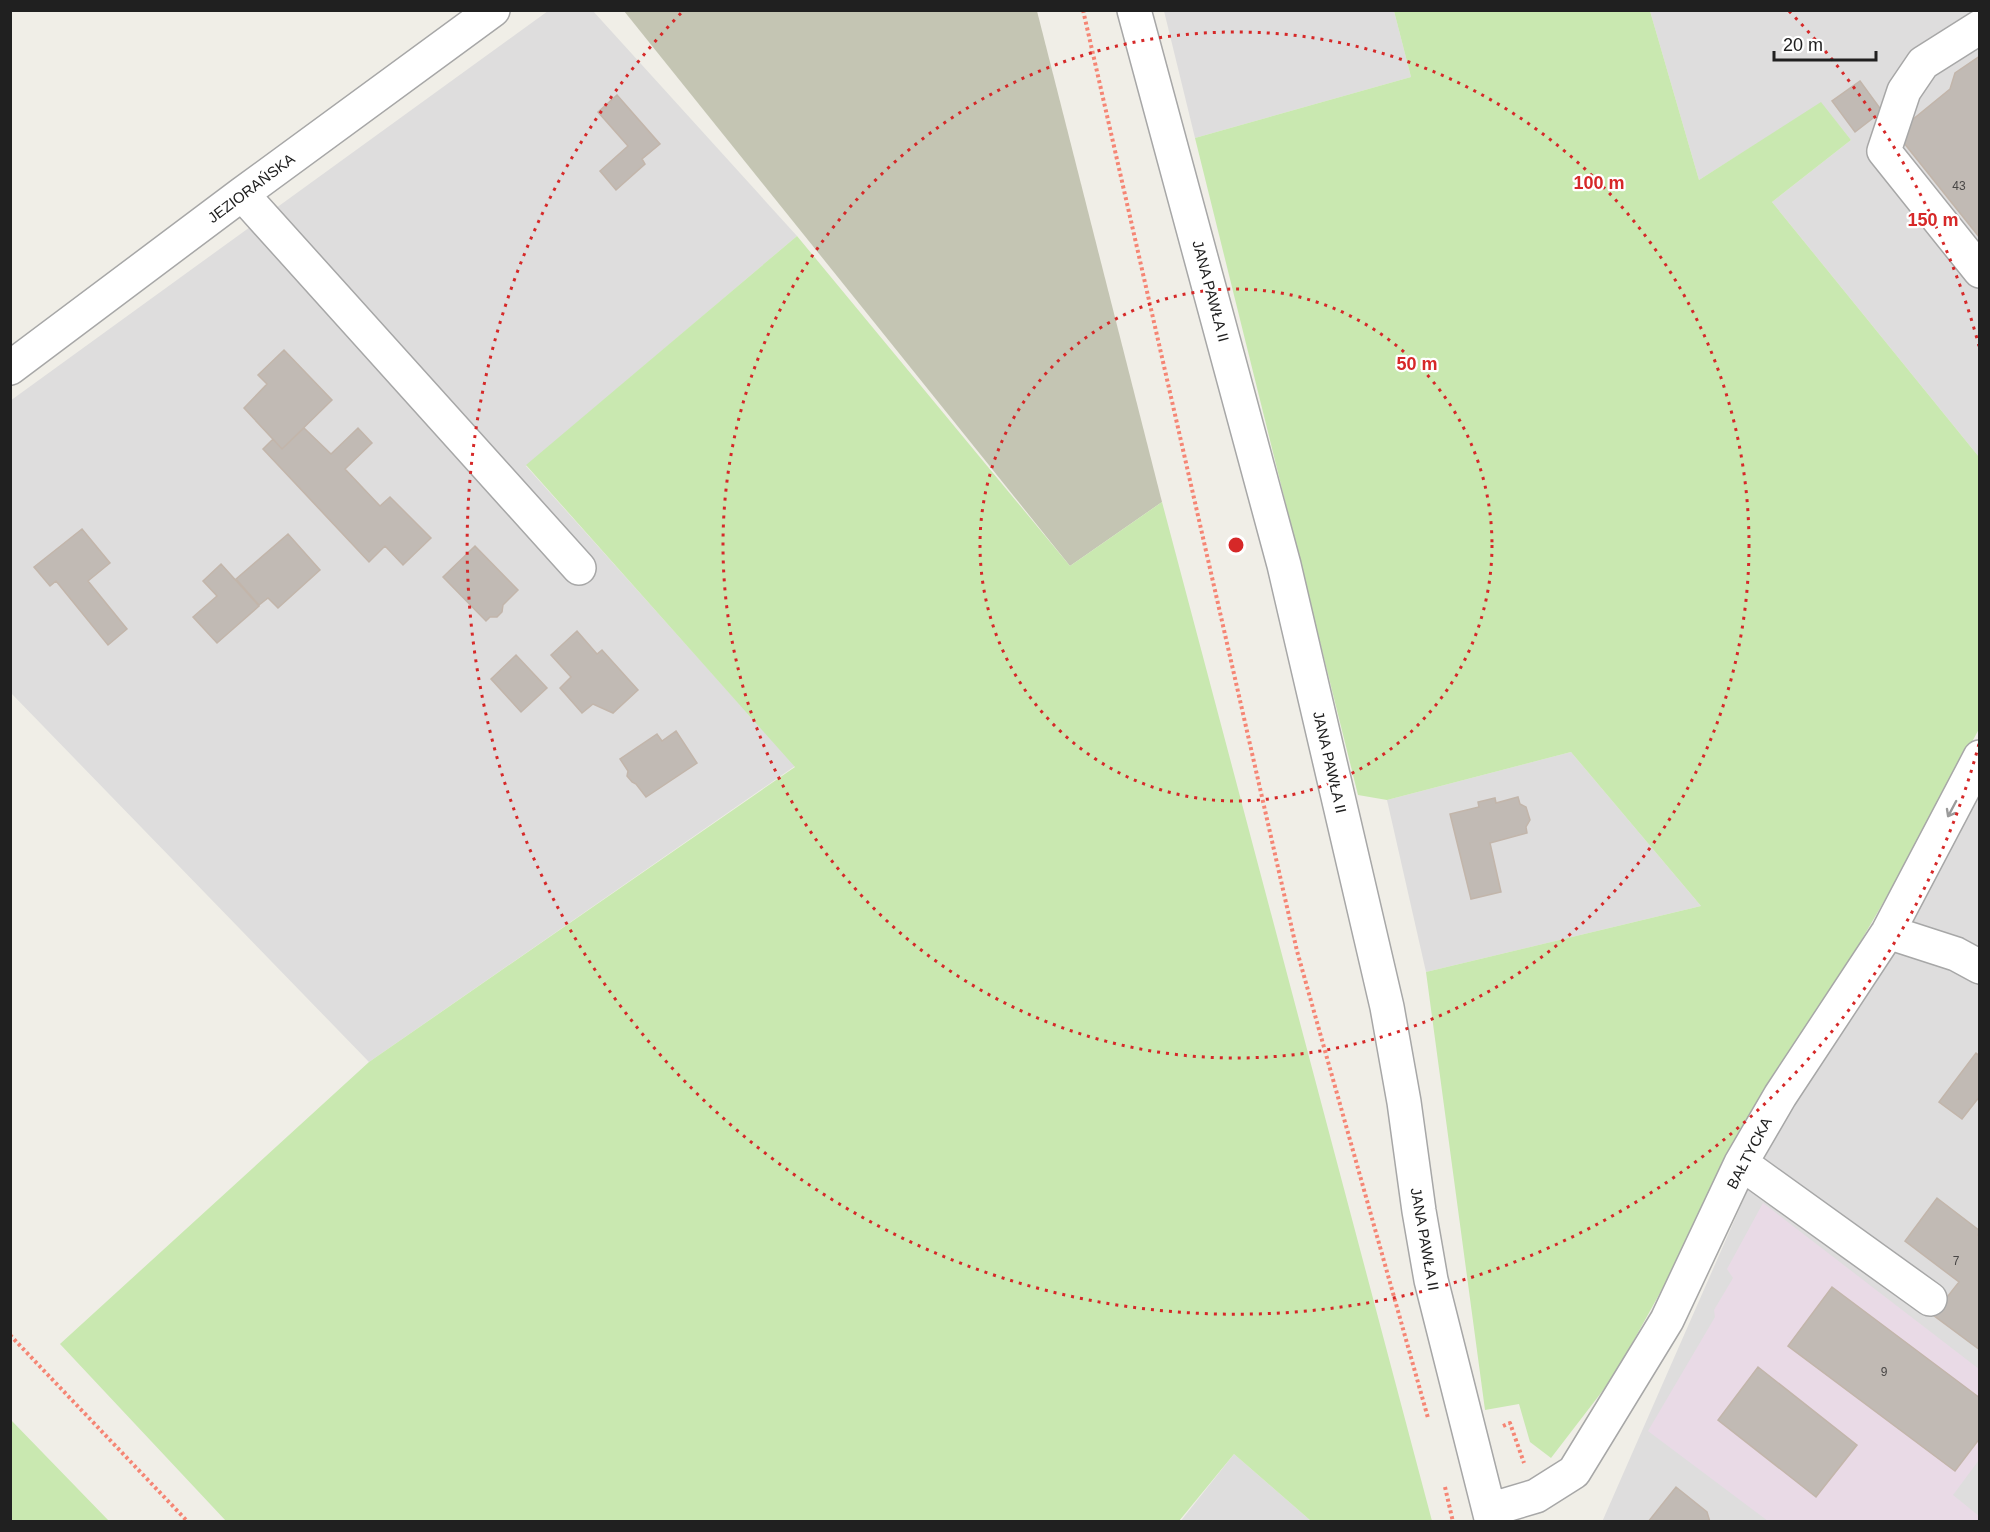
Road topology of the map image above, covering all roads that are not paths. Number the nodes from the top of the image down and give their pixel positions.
1 (493, 10) edge
2 (1134, 10) edge
3 (1980, 27) edge
4 (242, 194) junction
5 (1980, 271) edge
6 (10, 368) edge
7 (579, 568) dead end
8 (1980, 757) edge
9 (1887, 932) junction
10 (1980, 967) edge
11 (1741, 1163) junction
12 (1930, 1299) dead end
13 (1490, 1516) edge

1 - 4 street, JEZIORAŃSKA
2 - 13 street, JANA PAWŁA II
3 - 5 street
4 - 6 street, JEZIORAŃSKA
4 - 7 street
8 -> 9 street, BAŁTYCKA
9 - 10 street
9 - 11 street, BAŁTYCKA
11 - 12 street
11 - 13 street, BAŁTYCKA

